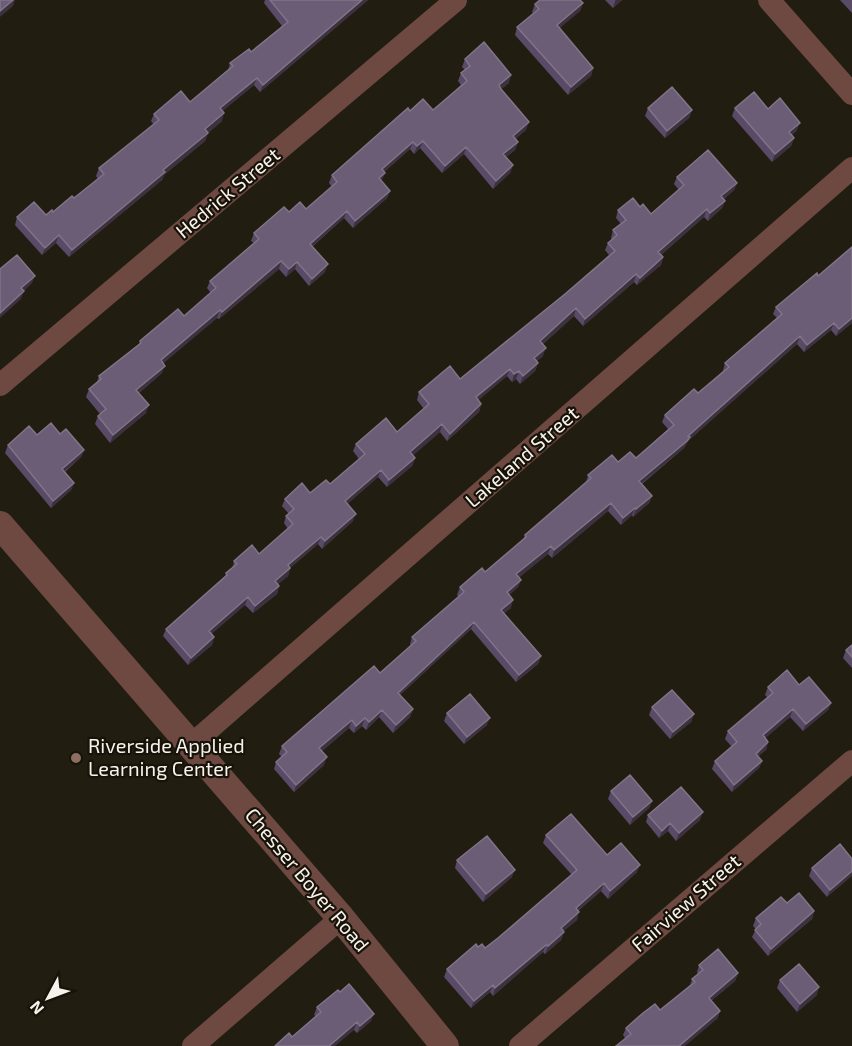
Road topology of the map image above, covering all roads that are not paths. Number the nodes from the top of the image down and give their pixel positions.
1 (456, 0) edge
2 (769, 0) edge
3 (852, 94) edge
4 (852, 168) edge
5 (0, 385) edge
6 (0, 525) edge
7 (191, 745) junction
8 (852, 761) edge
9 (341, 918) junction
10 (193, 1046) edge
11 (446, 1046) edge
12 (520, 1046) edge

1 - 5 street, Hedrick Street
2 - 3 street
4 - 7 street, Lakeland Street
6 - 7 street, Chesser Boyer Road
7 - 9 street, Chesser Boyer Road
8 - 12 street, Fairview Street
9 - 10 street
9 - 11 street, Chesser Boyer Road

